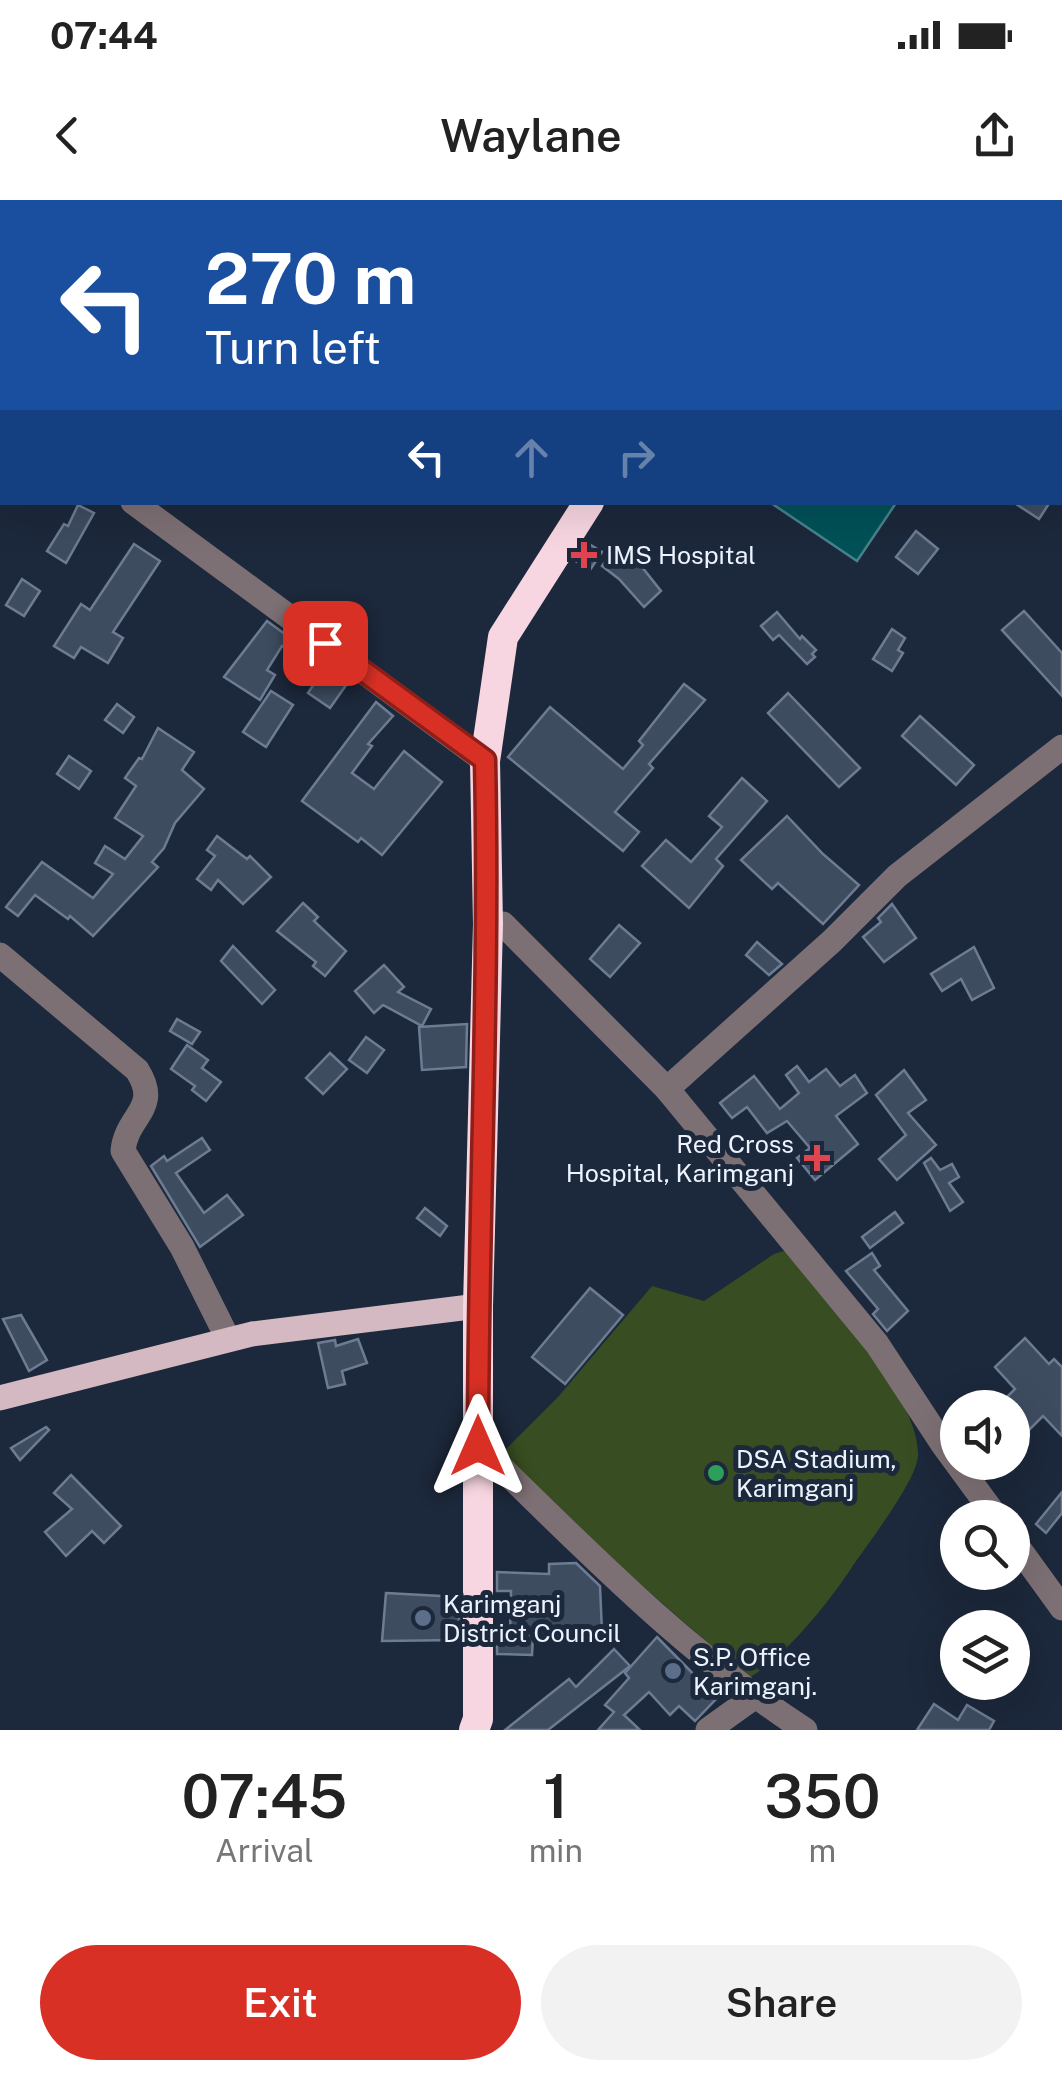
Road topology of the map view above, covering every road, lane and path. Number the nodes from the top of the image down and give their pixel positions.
1 (137, 505) edge
2 (587, 505) edge
3 (1062, 747) edge
4 (485, 760) junction
5 (488, 924) junction
6 (0, 955) edge
7 (667, 1089) junction
8 (478, 1306) junction
9 (228, 1339) junction
10 (0, 1398) edge
11 (478, 1446) junction
12 (984, 1500) edge
13 (1030, 1564) edge
14 (1062, 1608) edge
15 (754, 1697) junction
16 (474, 1730) edge
17 (708, 1730) edge
18 (805, 1730) edge

1 - 4 street
2 - 4 highway
3 - 7 street
4 - 5 highway
5 - 7 street
5 - 8 highway
6 - 9 street
7 - 12 street
8 - 9 main road
8 - 11 highway
9 - 10 main road
11 - 15 street
11 - 16 highway
13 - 14 street
15 - 17 street
15 - 18 street

